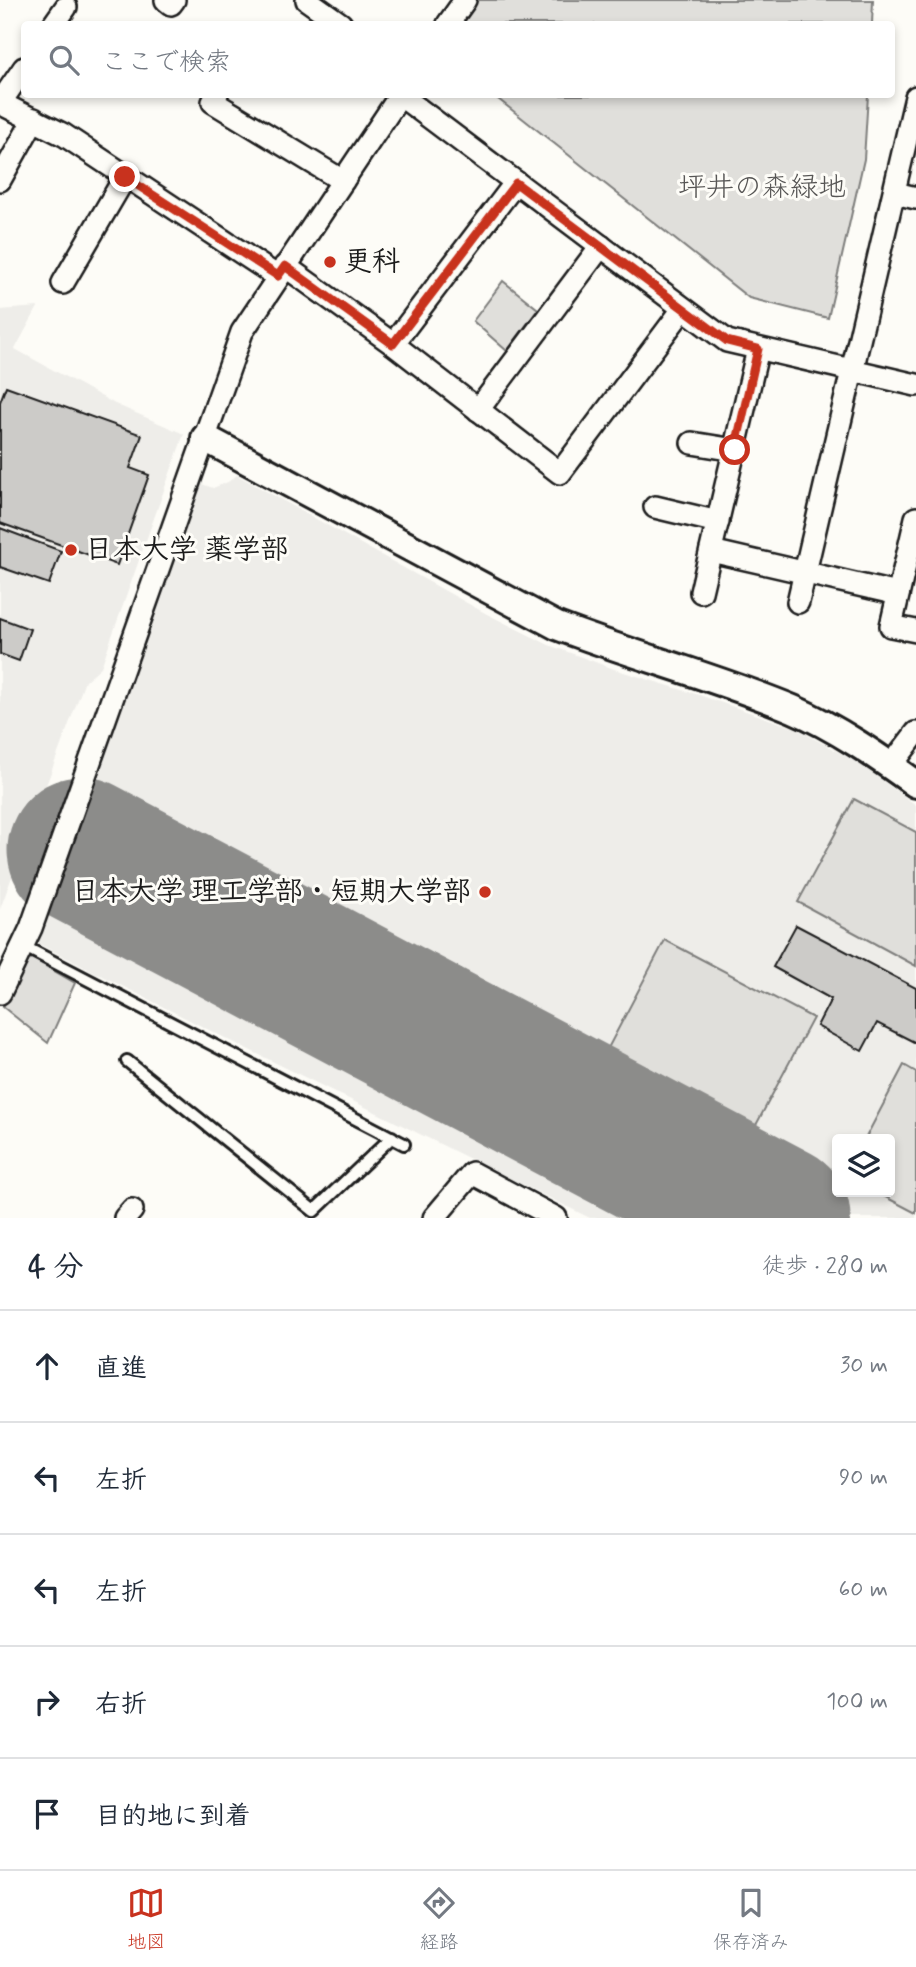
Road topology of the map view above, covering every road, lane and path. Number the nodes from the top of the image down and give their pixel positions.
1 (166, 0) edge
2 (174, 0) edge
3 (307, 0) edge
4 (465, 0) edge
5 (337, 21) edge
6 (450, 21) edge
7 (21, 72) edge
8 (916, 97) edge
9 (215, 98) edge
10 (398, 98) edge
11 (404, 98) edge
12 (0, 103) edge
13 (34, 120) junction
14 (125, 177) junction
15 (0, 180) edge
16 (343, 181) junction
17 (516, 183) junction
18 (895, 193) junction
19 (916, 198) edge
20 (601, 246) junction
21 (281, 271) junction
22 (63, 283) dead end
23 (684, 309) junction
24 (393, 344) junction
25 (758, 349) junction
26 (851, 370) junction
27 (916, 384) edge
28 (478, 410) junction
29 (205, 438) junction
30 (692, 443) dead end
31 (735, 450) junction
32 (655, 507) dead end
33 (916, 517) edge
34 (718, 522) junction
35 (711, 551) junction
36 (805, 572) junction
37 (701, 592) dead end
38 (898, 594) junction
39 (798, 601) dead end
40 (916, 631) edge
41 (916, 733) edge
42 (891, 766) junction
43 (916, 783) edge
44 (23, 946) junction
45 (0, 993) edge
46 (127, 1061) dead end
47 (392, 1137) junction
48 (404, 1144) dead end
49 (435, 1218) edge
50 (556, 1218) edge

1 - 2 street
3 - 5 street
4 - 6 street
7 - 12 street
8 - 18 street
9 - 16 street
10 - 16 street
11 - 17 street
12 - 13 street
13 - 14 street
13 - 15 street
14 - 21 street
14 - 22 street
16 - 21 street
17 - 20 street
17 - 24 street
18 - 19 street
18 - 26 street
20 - 23 street
20 - 28 street
21 - 24 street
21 - 29 street
23 - 25 street
23 - 28 street
24 - 28 street
25 - 26 street
25 - 31 street
26 - 27 street
26 - 36 street
29 - 42 street
29 - 44 street
30 - 31 street
31 - 34 street
32 - 34 street
33 - 38 street
34 - 35 street
35 - 36 street
35 - 37 street
36 - 38 street
36 - 39 street
38 - 40 street
41 - 42 street
42 - 43 street
44 - 45 street
44 - 47 lane
46 - 47 lane
47 - 48 lane
49 - 50 street

